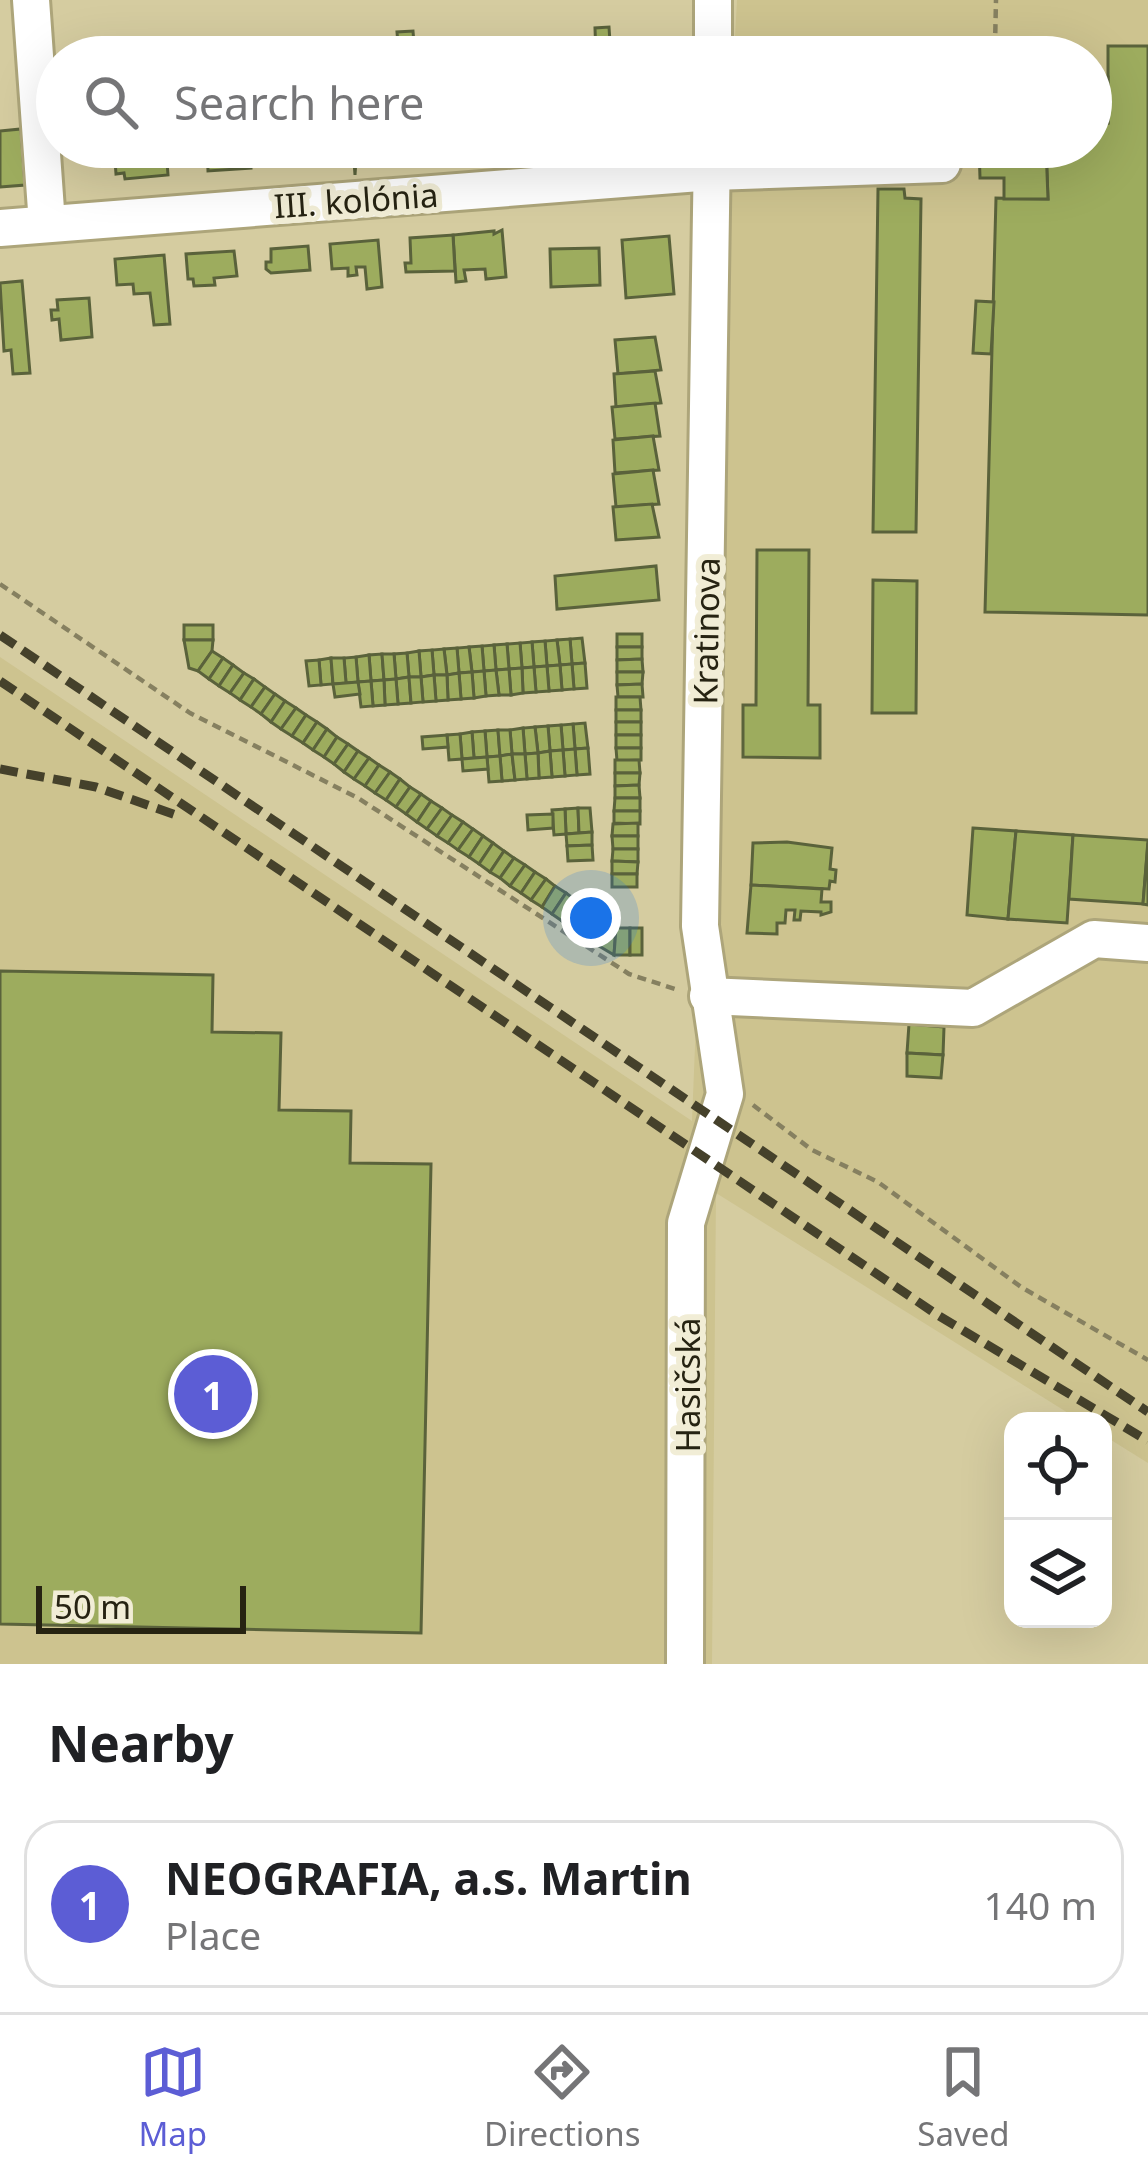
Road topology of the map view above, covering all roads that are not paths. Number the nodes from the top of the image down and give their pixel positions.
1 (32, 0) edge
2 (713, 0) edge
3 (713, 36) edge
4 (36, 60) edge
5 (43, 168) edge
6 (620, 168) edge
7 (712, 168) edge
8 (47, 224) junction
9 (0, 228) edge
10 (1148, 943) edge
11 (708, 996) junction
12 (723, 1098) joint
13 (685, 1664) edge

1 - 4 street
2 - 3 street
5 - 8 street
6 - 8 street, III. kolónia
7 - 11 street, Kratinova
8 - 9 street, III. kolónia
10 - 11 street
11 - 12 street, Kratinova
12 - 13 street, Hasičská

